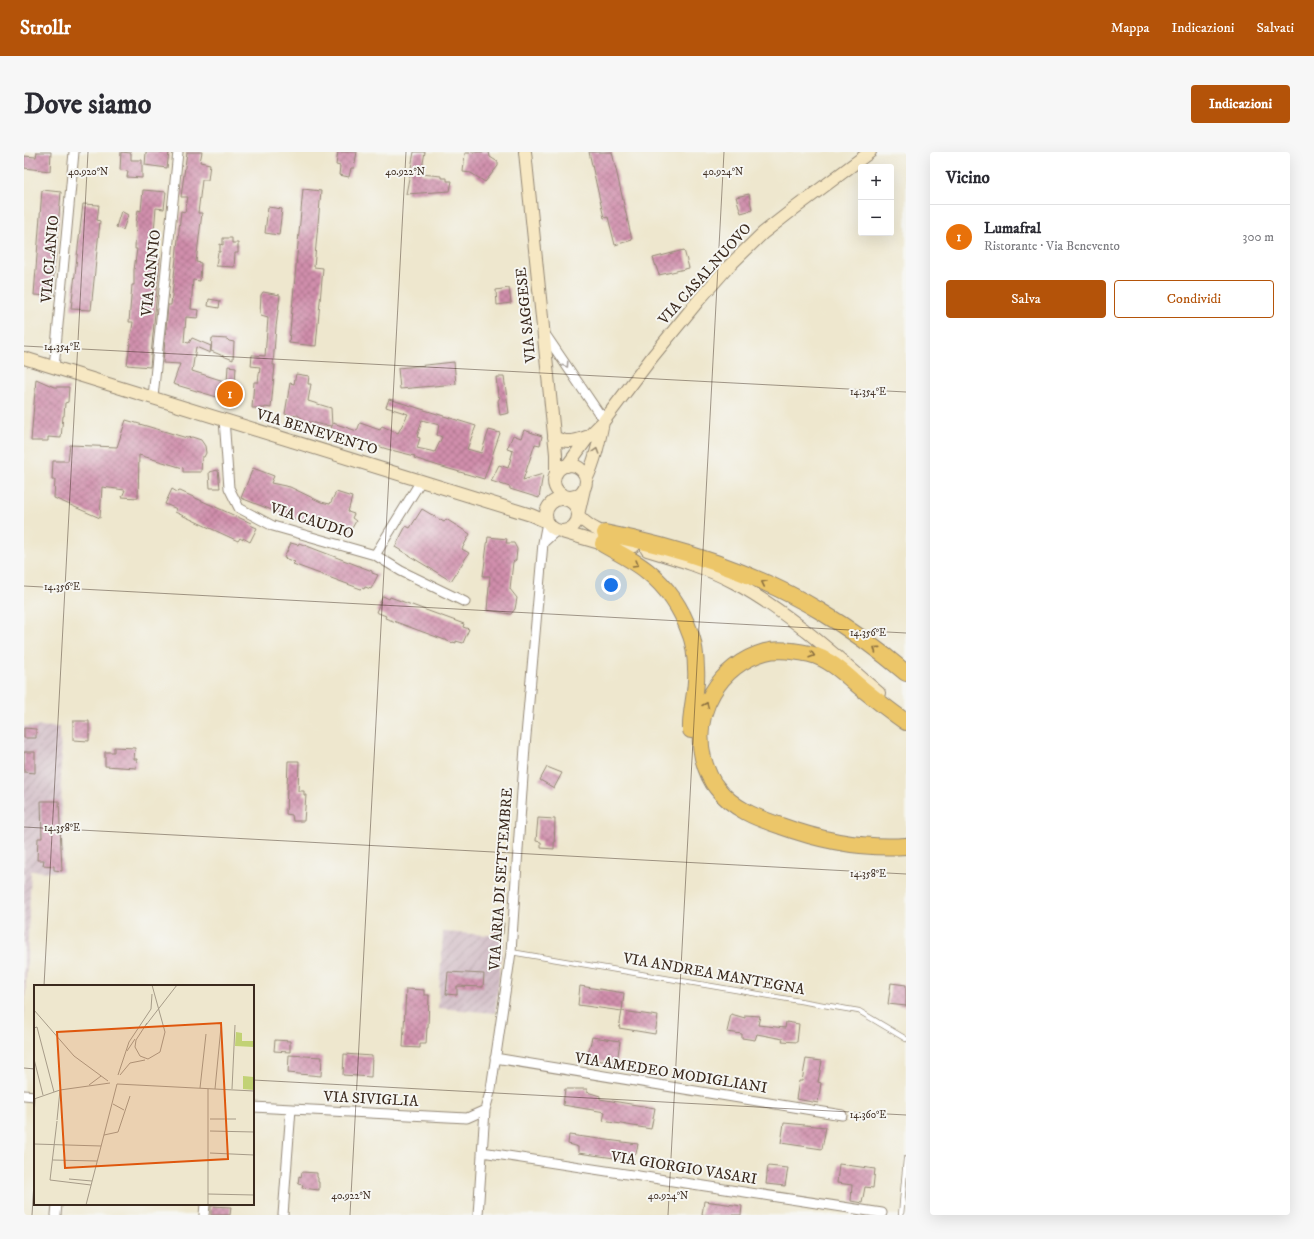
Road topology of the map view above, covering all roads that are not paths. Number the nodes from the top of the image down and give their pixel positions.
1 (74, 152) edge
2 (178, 152) edge
3 (525, 152) edge
4 (870, 152) edge
5 (544, 333) junction
6 (24, 358) edge
7 (54, 368) junction
8 (153, 398) junction
9 (224, 420) junction
10 (604, 420) junction
11 (590, 436) junction
12 (554, 437) junction
13 (568, 466) junction
14 (555, 478) junction
15 (420, 481) junction
16 (585, 484) junction
17 (547, 509) junction
18 (531, 515) junction
19 (578, 515) junction
20 (547, 522) junction
21 (559, 531) junction
22 (604, 538) junction
23 (543, 543) junction
24 (374, 555) junction
25 (466, 602) dead end
26 (906, 673) edge
27 (906, 716) edge
28 (906, 722) edge
29 (906, 846) edge
30 (906, 856) edge
31 (511, 952) junction
32 (906, 1039) edge
33 (495, 1058) junction
34 (24, 1095) edge
35 (34, 1096) edge
36 (254, 1107) edge
37 (291, 1109) junction
38 (485, 1110) junction
39 (842, 1115) dead end
40 (482, 1152) junction
41 (906, 1159) edge
42 (57, 1205) edge
43 (205, 1205) edge
44 (882, 1213) dead end
45 (56, 1215) edge
46 (204, 1215) edge
47 (283, 1215) edge
48 (478, 1215) edge
49 (901, 1215) edge

1 - 7 street, VIA CLANIO
2 - 8 street, VIA SANNIO
3 - 5 main road, VIA SAGGESE
4 - 10 main road, VIA CASALNUOVO
5 -> 10 street
5 - 12 main road, VIA SAGGESE
6 - 7 main road, VIA BENEVENTO
7 - 8 main road, VIA BENEVENTO
8 - 9 main road, VIA BENEVENTO
9 - 15 main road, VIA BENEVENTO
9 - 24 street, VIA CAUDIO
10 - 11 main road, VIA CASALNUOVO
16 -> 10 main road
11 - 12 main road
11 - 13 main road, VIA CASALNUOVO
12 - 13 main road
12 - 14 main road, VIA SAGGESE
13 - 14 main road
13 - 16 main road
14 - 16 main road
14 - 17 main road, VIA SAGGESE
15 - 18 main road, VIA BENEVENTO
15 - 24 street
16 - 19 main road
17 - 18 main road
17 - 19 main road
17 - 20 main road
18 - 20 main road, VIA BENEVENTO
19 - 21 main road
19 - 22 main road
20 - 21 main road
20 - 23 street, VIA ARIA DI SETTEMBRE
21 - 22 main road
21 - 23 street
26 -> 22 highway
22 - 27 main road
22 -> 30 highway
23 - 31 street, VIA ARIA DI SETTEMBRE
24 - 25 street, VIA CAUDIO
29 -> 28 highway
31 - 32 lane, VIA ANDREA MANTEGNA
31 - 33 street, VIA ARIA DI SETTEMBRE
33 - 38 street, VIA ARIA DI SETTEMBRE
33 - 39 street, VIA AMEDEO MODIGLIANI
34 - 35 street
36 - 37 street, VIA SIVIGLIA
37 - 38 street, VIA SIVIGLIA
37 - 47 street
38 - 40 street, VIA ARIA DI SETTEMBRE
40 - 44 street, VIA GIORGIO VASARI
40 - 48 street, VIA ARIA DI SETTEMBRE
41 - 49 lane
42 - 45 street
43 - 46 street

